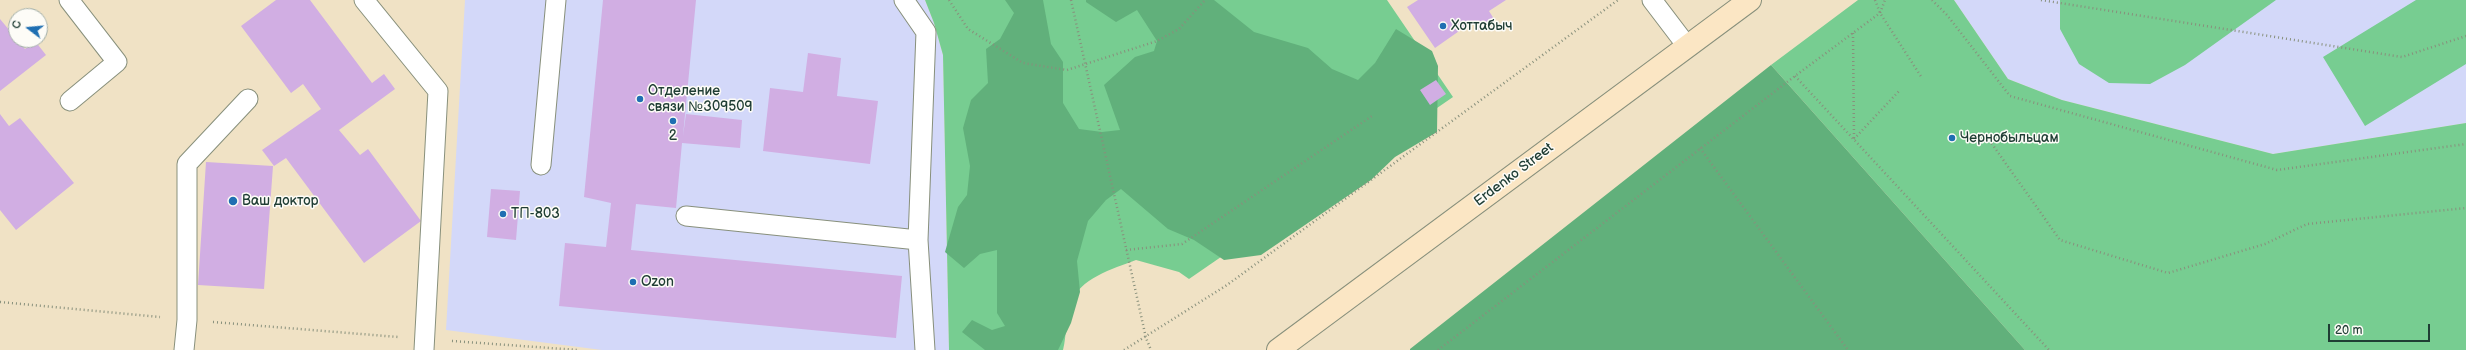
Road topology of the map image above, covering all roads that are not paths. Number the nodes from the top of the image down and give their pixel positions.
1 (69, 0) edge
2 (364, 0) edge
3 (556, 0) edge
4 (904, 0) edge
5 (1652, 0) edge
6 (1750, 0) edge
7 (1687, 46) junction
8 (248, 99) dead end
9 (70, 101) dead end
10 (541, 166) dead end
11 (686, 216) dead end
12 (918, 240) junction
13 (425, 345) edge
14 (184, 350) edge
15 (925, 350) edge
16 (1278, 350) edge

1 - 9 lane
2 - 13 lane
3 - 10 lane
4 - 12 lane
5 - 7 lane
6 - 7 main road, Erdenko Street
7 - 16 main road, Erdenko Street
8 - 14 lane
11 - 12 lane
12 - 15 lane

